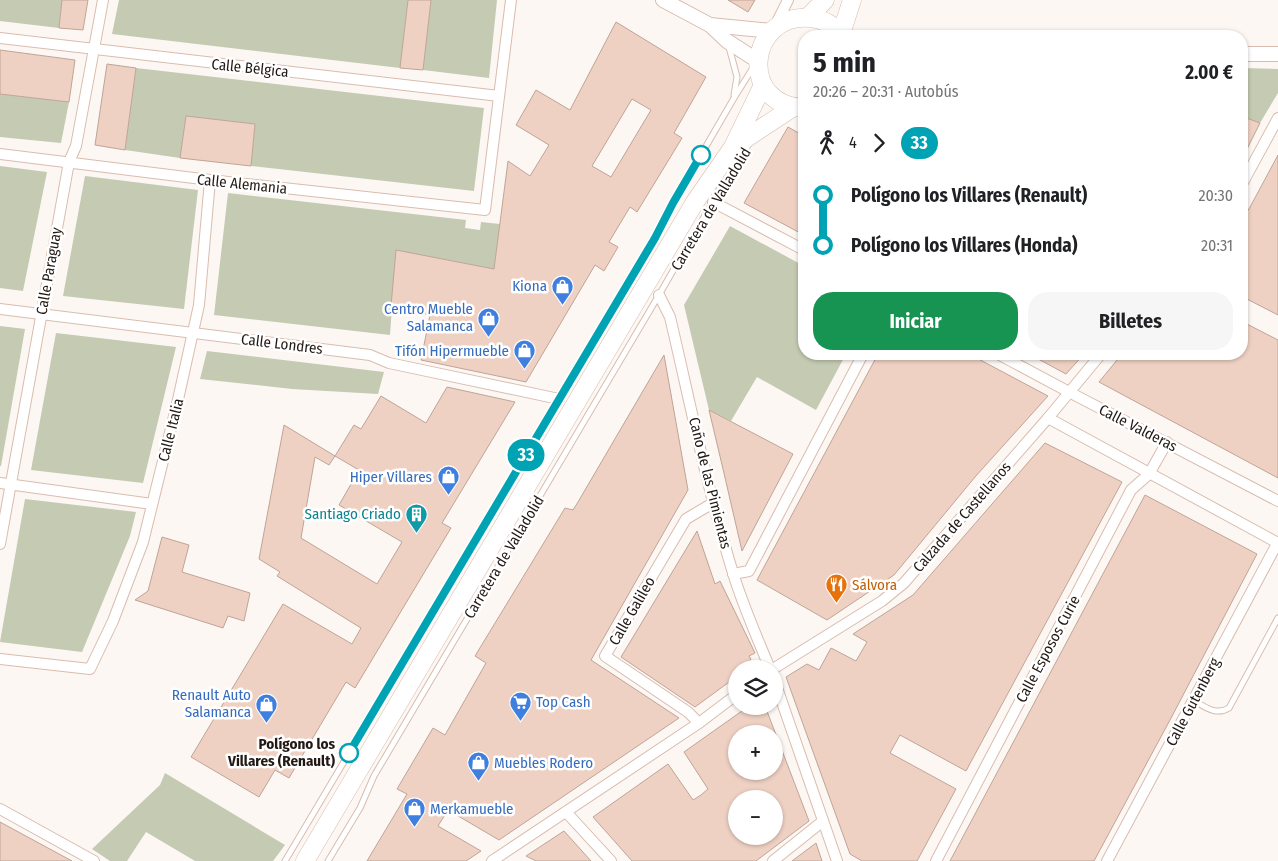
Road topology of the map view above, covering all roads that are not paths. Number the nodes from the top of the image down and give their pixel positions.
1 (104, 0) edge
2 (511, 0) edge
3 (663, 0) edge
4 (788, 0) edge
5 (825, 0) edge
6 (852, 0) edge
7 (808, 18) junction
8 (710, 25) junction
9 (773, 29) junction
10 (836, 30) edge
11 (843, 30) edge
12 (0, 38) edge
13 (727, 41) junction
14 (95, 50) junction
15 (1248, 54) edge
16 (1278, 54) edge
17 (758, 62) junction
18 (763, 85) junction
19 (499, 96) junction
20 (734, 98) junction
21 (798, 108) edge
22 (1278, 118) edge
23 (762, 127) junction
24 (733, 147) junction
25 (0, 154) edge
26 (69, 162) junction
27 (1248, 173) edge
28 (210, 180) junction
29 (713, 202) junction
30 (798, 247) edge
31 (659, 295) junction
32 (0, 309) edge
33 (41, 314) junction
34 (193, 332) junction
35 (860, 360) edge
36 (1009, 360) edge
37 (1097, 360) edge
38 (1069, 392) junction
39 (559, 399) junction
40 (1048, 418) junction
41 (1167, 442) junction
42 (1149, 474) junction
43 (5, 484) edge
44 (1278, 501) edge
45 (713, 503) junction
46 (152, 504) junction
47 (1278, 542) edge
48 (0, 544) edge
49 (733, 574) junction
50 (1278, 618) edge
51 (0, 659) edge
52 (767, 660) edge
53 (783, 662) edge
54 (1193, 700) junction
55 (728, 701) edge
56 (783, 705) edge
57 (699, 723) junction
58 (0, 809) edge
59 (566, 812) junction
60 (823, 821) junction
61 (94, 861) edge
62 (285, 861) edge
63 (305, 861) edge
64 (328, 861) edge
65 (492, 861) edge
66 (611, 861) edge
67 (773, 861) edge
68 (837, 861) edge
69 (936, 861) edge
70 (1107, 861) edge

1 - 14 street, Calle Paraguay
2 - 19 street
3 - 8 street
4 - 9 street
5 - 7 highway
6 - 11 highway
7 - 9 highway
7 - 10 highway
8 - 9 street
8 - 13 street
9 - 17 highway
12 - 14 street, Calle Bélgica
13 - 17 street
13 - 20 lane
14 - 19 street, Calle Bélgica
14 - 26 street, Calle Paraguay
15 - 16 street
17 - 18 highway
17 - 20 lane
18 - 21 highway
18 - 24 highway, Carretera de Valladolid
19 - 28 street, Calle Alemania
20 - 39 lane
21 - 23 highway, Carretera de Valladolid
22 - 27 street
23 - 24 highway, Carretera de Valladolid
23 - 29 lane, Carretera de Valladolid
24 - 63 highway, Carretera de Valladolid
25 - 26 street, Calle Alemania
26 - 28 street, Calle Alemania
26 - 33 street, Calle Paraguay
28 - 34 street, Calle Italia
29 - 30 street
29 - 31 lane, Carretera de Valladolid
31 - 45 street, Caño de las Pimientas
31 - 64 lane, Carretera de Valladolid
32 - 33 street, Calle Londres
33 - 34 street, Calle Londres
33 - 43 street, Calle Paraguay
34 - 39 street, Calle Londres
34 - 46 street, Calle Italia
35 - 49 street
36 - 38 street, Calle Valderas
37 - 38 street, Calzada de Castellanos
38 - 40 street, Calzada de Castellanos
38 - 41 street, Calle Valderas
39 - 62 lane
40 - 42 street
40 - 53 street, Calzada de Castellanos
41 - 42 street, Calle Esposos Curie
41 - 44 street, Calle Valderas
42 - 47 street
42 - 69 street, Calle Esposos Curie
43 - 46 street
43 - 48 street, Calle Paraguay
45 - 49 street, Caño de las Pimientas
45 - 57 street, Calle Galileo
46 - 51 street, Calle Italia
47 - 54 street, Calle Gutenberg
49 - 52 street, Caño de las Pimientas
50 - 54 lane
54 - 70 street, Calle Gutenberg
55 - 57 street
56 - 60 street
57 - 59 street
58 - 61 street
59 - 65 street
59 - 66 street
60 - 67 street
60 - 68 street

